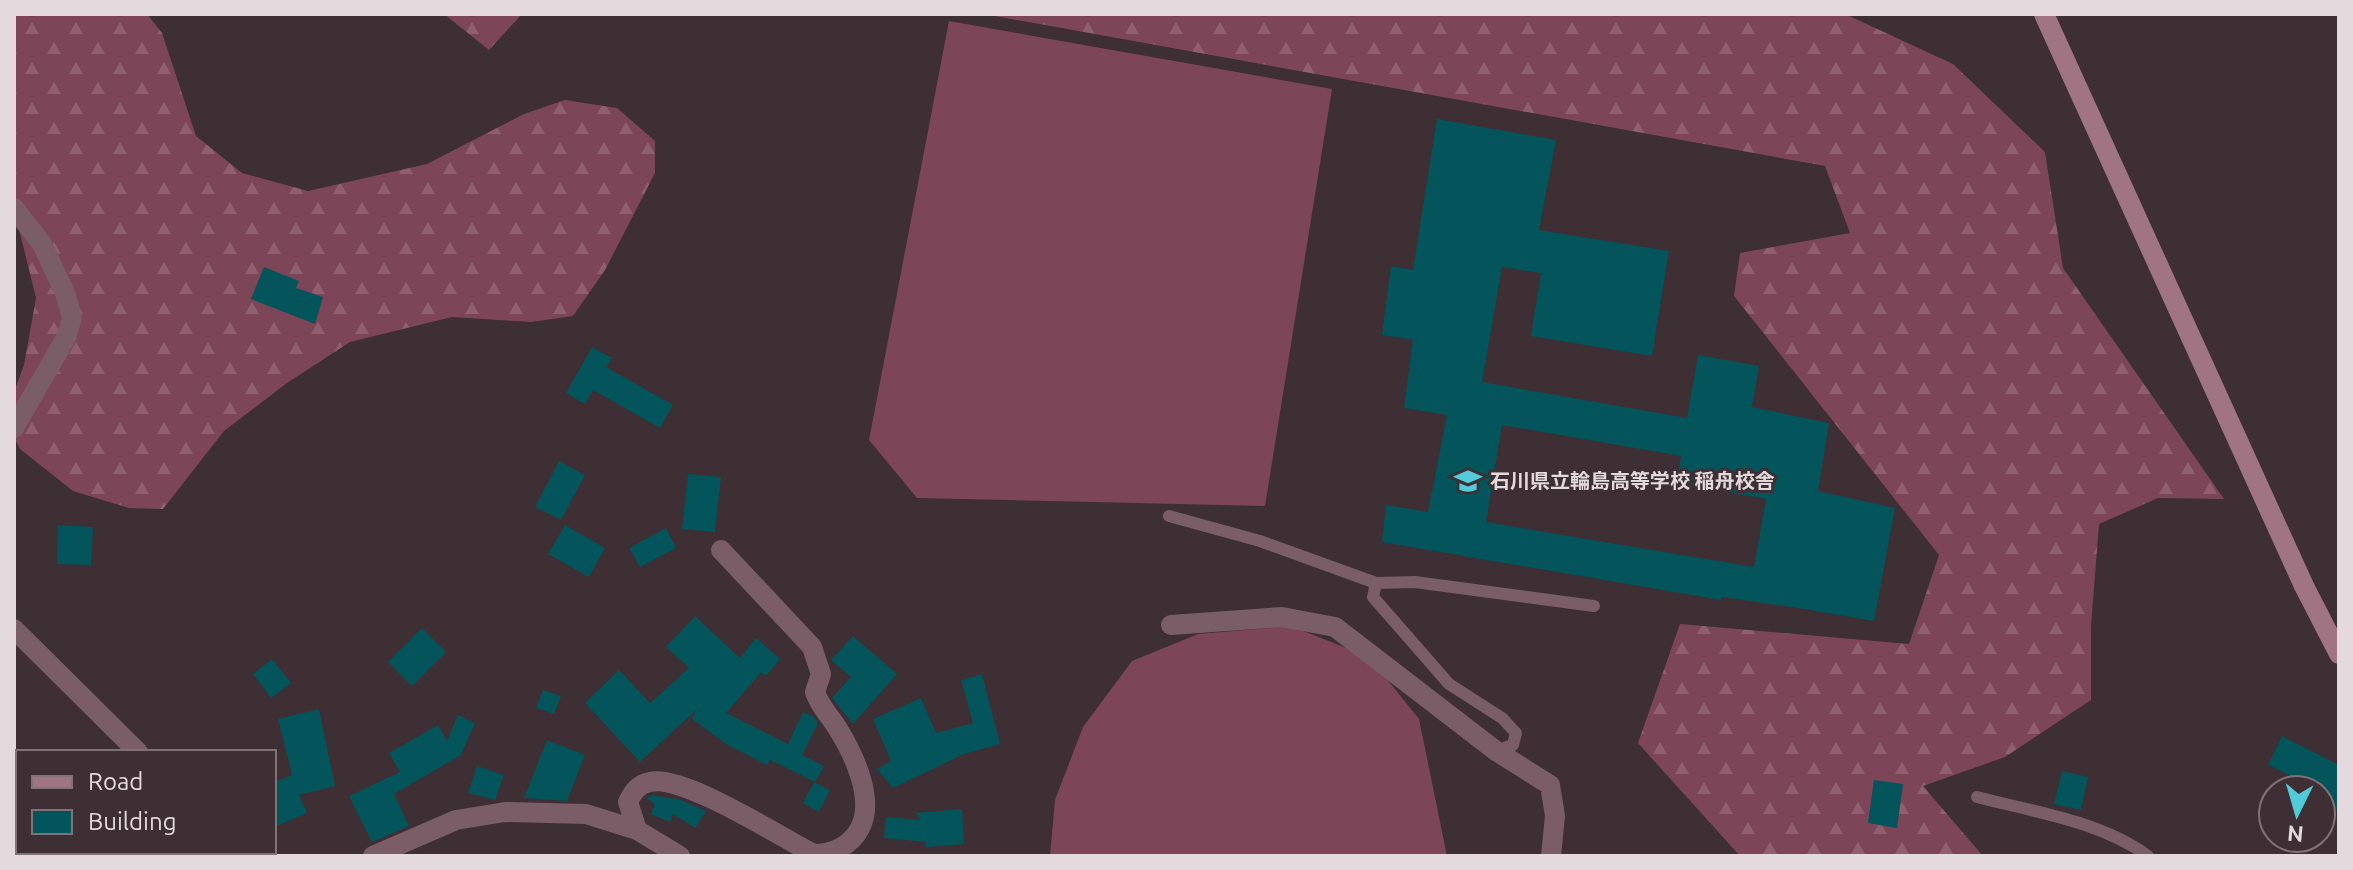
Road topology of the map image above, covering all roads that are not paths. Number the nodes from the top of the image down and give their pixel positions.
1 (2044, 14) edge
2 (14, 208) edge
3 (14, 428) edge
4 (1169, 516) dead end
5 (721, 550) dead end
6 (1376, 583) junction
7 (1594, 606) dead end
8 (1171, 625) dead end
9 (14, 629) edge
10 (2339, 654) edge
11 (136, 750) edge
12 (1496, 751) junction
13 (1977, 797) dead end
14 (637, 830) junction
15 (373, 856) edge
16 (680, 856) edge
17 (1551, 856) edge
18 (2148, 856) edge

1 - 10 street
2 - 3 street
4 - 6 lane
5 - 14 street
6 - 7 lane
6 - 12 lane
8 - 12 street
9 - 11 street
12 - 17 street
13 - 18 lane
14 - 15 street
14 - 16 street

